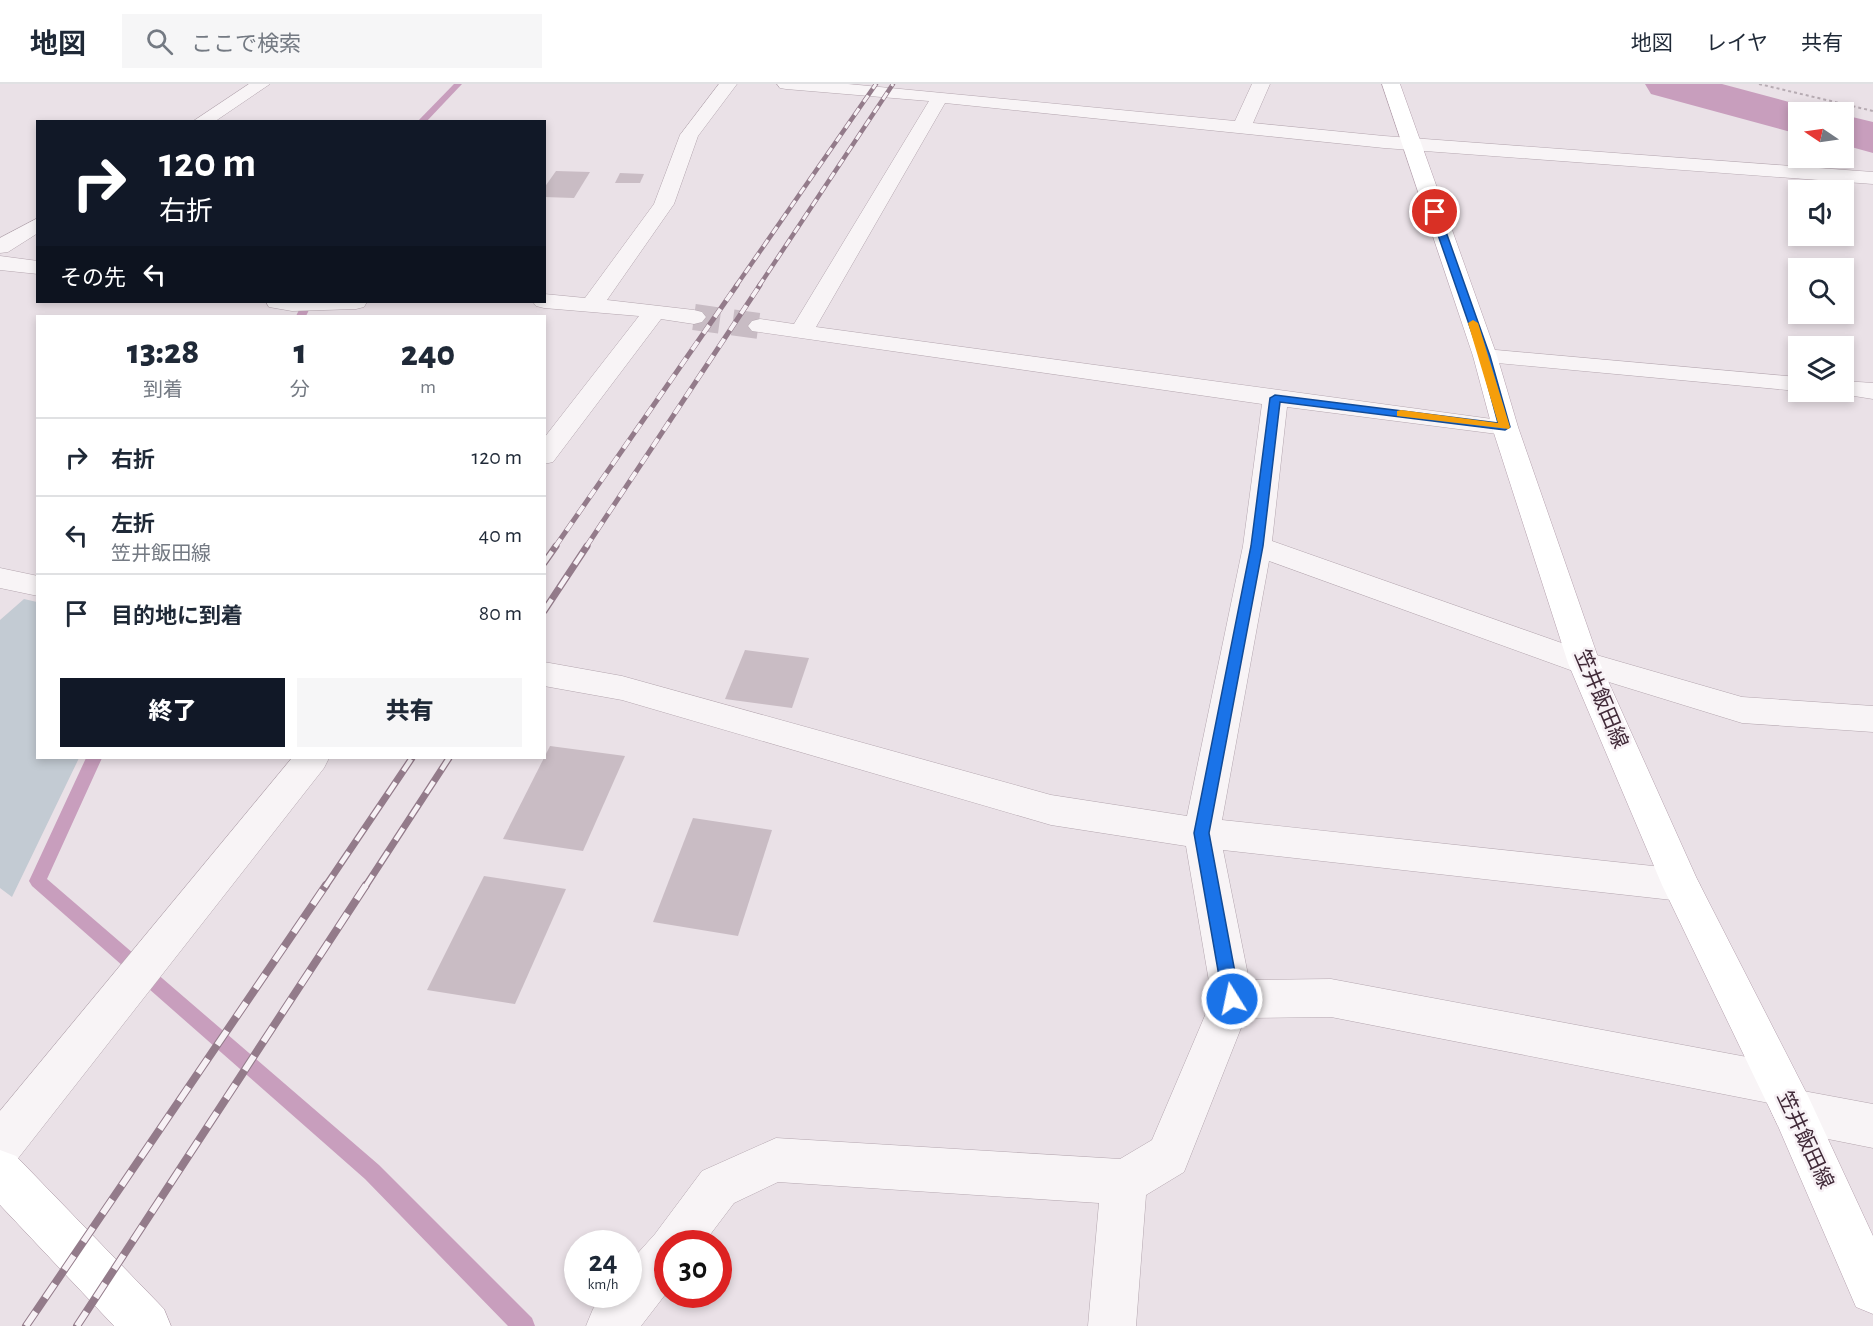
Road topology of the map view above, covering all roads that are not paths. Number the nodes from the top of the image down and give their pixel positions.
1 (261, 84) edge
2 (728, 84) edge
3 (786, 84) edge
4 (1261, 84) edge
5 (1391, 84) edge
6 (940, 97) junction
7 (204, 120) edge
8 (1242, 127) junction
9 (1412, 144) junction
10 (1873, 178) edge
11 (36, 225) edge
12 (0, 247) edge
13 (0, 263) edge
14 (36, 268) edge
15 (546, 302) edge
16 (284, 303) edge
17 (321, 303) edge
18 (591, 306) junction
19 (654, 311) junction
20 (694, 317) tunnel mouth
21 (760, 326) tunnel mouth
22 (801, 332) junction
23 (1485, 356) junction
24 (1788, 383) edge
25 (1854, 389) edge
26 (1873, 391) edge
27 (1275, 398) junction
28 (1505, 427) junction
29 (546, 453) edge
30 (1257, 546) junction
31 (0, 578) edge
32 (36, 586) edge
33 (1584, 663) junction
34 (546, 674) edge
35 (1873, 719) edge
36 (311, 759) edge
37 (1202, 833) junction
38 (1681, 885) junction
39 (1232, 999) junction
40 (1786, 1097) junction
41 (1873, 1126) edge
42 (0, 1145) edge
43 (0, 1172) edge
44 (1124, 1182) junction
45 (685, 1230) edge
46 (654, 1270) edge
47 (1873, 1290) edge
48 (147, 1326) edge
49 (610, 1326) edge
50 (1112, 1326) edge

1 - 7 street
2 - 18 street
3 - 6 street
4 - 8 street
5 - 9 main road, 笠井飯田線
6 - 8 street
6 - 22 street
8 - 9 street
9 - 10 street
9 - 23 main road, 笠井飯田線
11 - 12 street
13 - 14 street
15 - 18 street
16 - 17 street
18 - 19 street
19 - 20 street
19 - 29 street
21 - 22 street
22 - 27 street
23 - 24 street
23 - 28 main road, 笠井飯田線
25 - 26 street
27 - 28 street
27 - 30 street
28 - 33 main road, 笠井飯田線
30 - 33 street
30 - 37 street
31 - 32 street
33 - 35 street
33 - 38 main road, 笠井飯田線
34 - 37 street
36 - 42 street
37 - 38 street
37 - 39 street
38 - 40 main road, 笠井飯田線
39 - 40 street
39 - 44 street
40 - 41 street
40 - 47 main road, 笠井飯田線
43 - 48 main road
44 - 45 street
44 - 50 street
46 - 49 street

